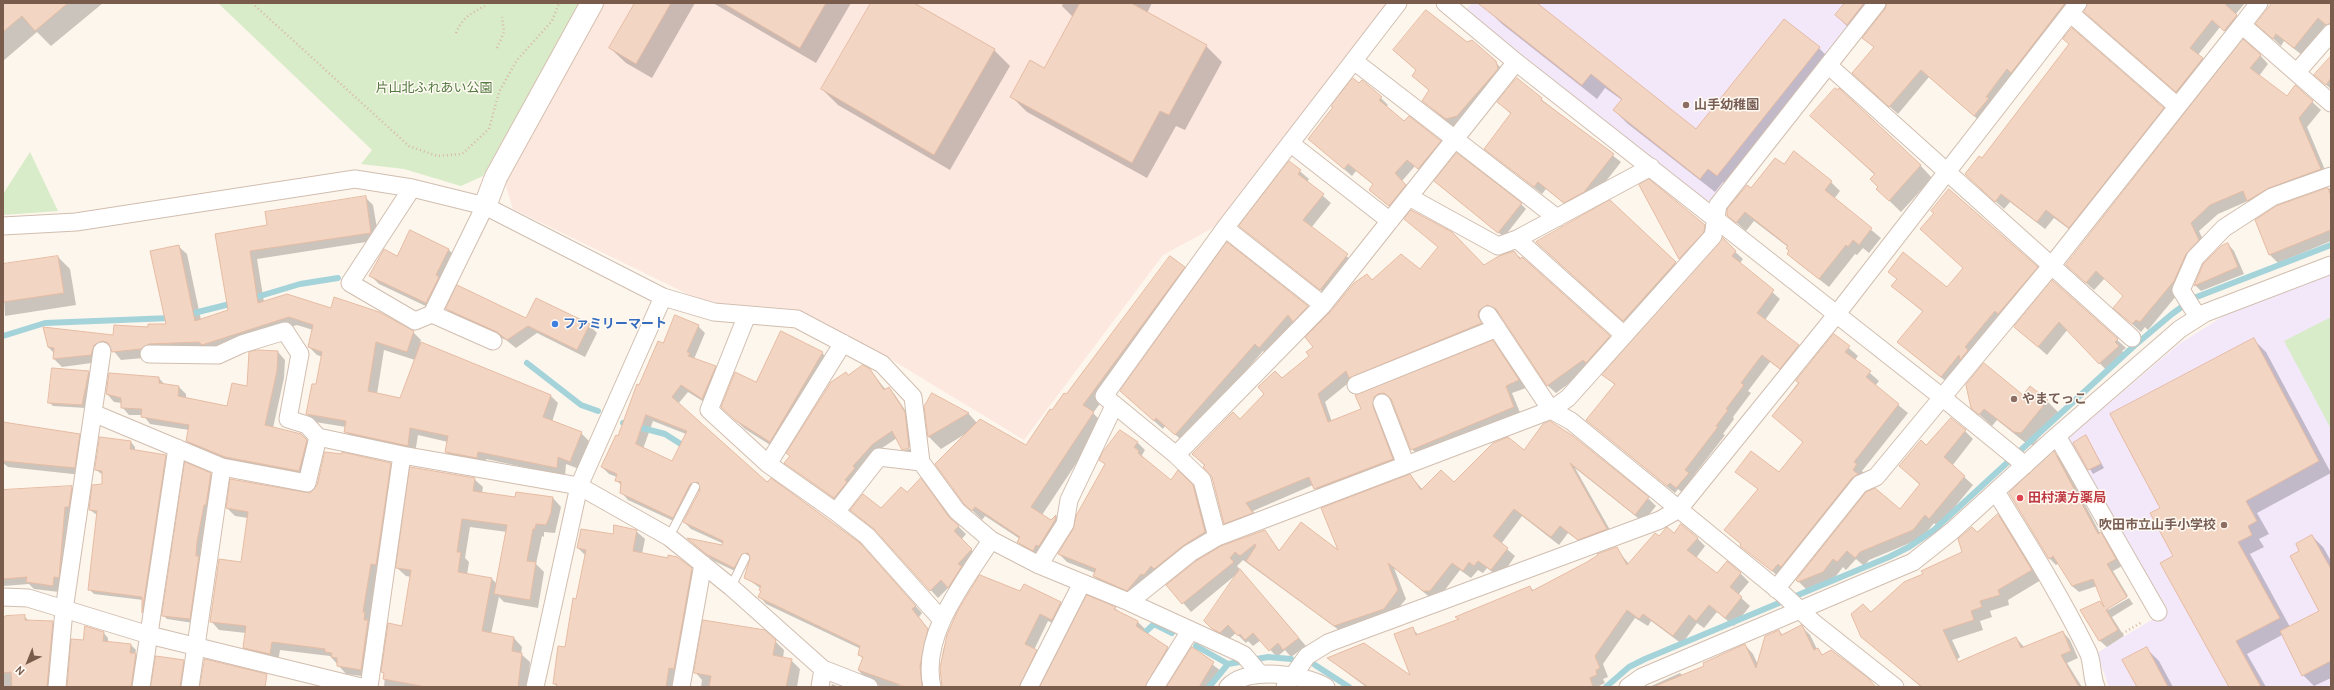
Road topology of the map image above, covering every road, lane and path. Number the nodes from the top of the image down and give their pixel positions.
1 (252, 3) edge
2 (559, 3) edge
3 (592, 3) edge
4 (1398, 3) edge
5 (1445, 3) edge
6 (1877, 3) edge
7 (2259, 3) edge
8 (485, 6) dead end
9 (2074, 8) edge
10 (502, 17) dead end
11 (2242, 25) junction
12 (456, 33) dead end
13 (2331, 33) edge
14 (497, 48) dead end
15 (1354, 62) junction
16 (1516, 62) junction
17 (1828, 65) junction
18 (2297, 72) junction
19 (2331, 103) edge
20 (2177, 106) junction
21 (1456, 138) junction
22 (1290, 144) junction
23 (1651, 168) junction
24 (1948, 171) junction
25 (2331, 176) edge
26 (412, 188) junction
27 (1409, 197) junction
28 (485, 206) junction
29 (1557, 218) junction
30 (1390, 221) junction
31 (1716, 221) junction
32 (3, 226) edge
33 (1225, 228) junction
34 (1517, 239) junction
35 (2052, 265) junction
36 (2331, 265) edge
37 (663, 297) junction
38 (1323, 305) junction
39 (2192, 307) junction
40 (432, 314) junction
41 (747, 315) junction
42 (1836, 315) junction
43 (1624, 335) junction
44 (2132, 338) dead end
45 (492, 341) dead end
46 (843, 343) junction
47 (102, 351) dead end
48 (149, 354) dead end
49 (1356, 385) dead end
50 (1943, 398) junction
51 (1382, 403) dead end
52 (1114, 406) junction
53 (1551, 410) junction
54 (93, 413) junction
55 (2057, 436) junction
56 (318, 437) junction
57 (177, 448) junction
58 (1176, 454) junction
59 (402, 455) junction
60 (2018, 459) junction
61 (921, 462) junction
62 (768, 464) junction
63 (1406, 465) junction
64 (222, 467) junction
65 (579, 486) junction
66 (695, 487) dead end
67 (1996, 492) junction
68 (1679, 509) junction
69 (836, 512) junction
70 (669, 537) junction
71 (1217, 537) junction
72 (991, 540) junction
73 (745, 558) dead end
74 (703, 564) junction
75 (1038, 565) junction
76 (1082, 583) junction
77 (731, 587) junction
78 (3, 597) edge
79 (1788, 600) junction
80 (1129, 602) junction
81 (64, 610) junction
82 (2158, 612) joint
83 (941, 619) junction
84 (1190, 631) junction
85 (149, 635) junction
86 (197, 645) junction
87 (2089, 654) junction
88 (1252, 665) junction
89 (823, 669) junction
90 (1288, 682) edge
91 (58, 687) edge
92 (141, 687) edge
93 (190, 687) edge
94 (361, 687) edge
95 (369, 687) edge
96 (535, 687) edge
97 (681, 687) edge
98 (820, 687) edge
99 (869, 687) edge
100 (932, 687) edge
101 (1028, 687) edge
102 (1155, 687) edge
103 (1228, 687) edge
104 (1326, 687) edge
105 (1628, 687) edge
106 (1896, 687) edge
107 (2096, 687) edge

1 - 2 path
3 - 28 street
4 - 15 street
5 - 16 street
6 - 17 street
7 - 11 street
8 - 12 path
9 - 20 street
9 - 24 street
10 - 14 path
11 - 18 street
11 - 20 street
13 - 18 street
15 - 21 street
15 - 22 street
16 - 21 street
16 - 23 street
17 - 24 street
17 - 31 street
18 - 19 street
20 - 35 street
21 - 27 street
21 - 29 street
22 - 30 street
22 - 33 street
23 - 29 street
23 - 31 street
24 - 35 street
24 - 42 street
25 - 39 street
26 - 28 street
26 - 32 street
26 - 40 street
27 - 30 street
27 - 34 street
28 - 37 street
28 - 40 street
29 - 34 street
30 - 38 street
31 - 42 street
31 - 43 street
33 - 38 street
33 - 52 street
34 - 43 street
35 - 44 street
35 - 50 street
36 - 39 street
37 - 41 street
37 - 65 street
38 - 58 street
39 - 55 street
40 - 45 street
41 - 46 street
41 - 62 street
42 - 50 street
42 - 68 street
43 - 53 street
46 - 61 street
46 - 62 street
47 - 54 street
48 - 56 street
49 - 53 street
50 - 60 street
50 - 79 street
51 - 63 street
52 - 58 street
52 - 75 street
53 - 63 street
53 - 68 street
54 - 57 street
54 - 81 street
55 - 60 street
55 - 82 street
56 - 59 street
56 - 64 street
57 - 64 street
57 - 85 street
58 - 71 street
59 - 65 street
59 - 95 street
60 - 67 street
61 - 69 street
61 - 72 street
62 - 69 street
63 - 71 street
64 - 86 street
65 - 70 street
65 - 96 street
66 - 70 lane
67 - 79 street
67 - 87 street
68 - 79 street
68 - 90 street
69 - 83 street
70 - 74 street
71 - 80 street
72 - 75 street
72 - 83 street
73 - 77 lane
74 - 77 street
74 - 97 street
75 - 76 street
76 - 80 street
76 - 101 street
77 - 89 street
78 - 81 street
79 - 105 street
79 - 106 street
80 - 84 street
81 - 85 street
81 - 91 street
82 - 87 path
83 - 100 street
84 - 88 street
84 - 102 street
85 - 86 street
85 - 92 street
86 - 93 street
86 - 94 street
87 - 107 street
88 - 90 street
88 - 103 street
89 - 98 street
89 - 99 street
90 - 104 street

